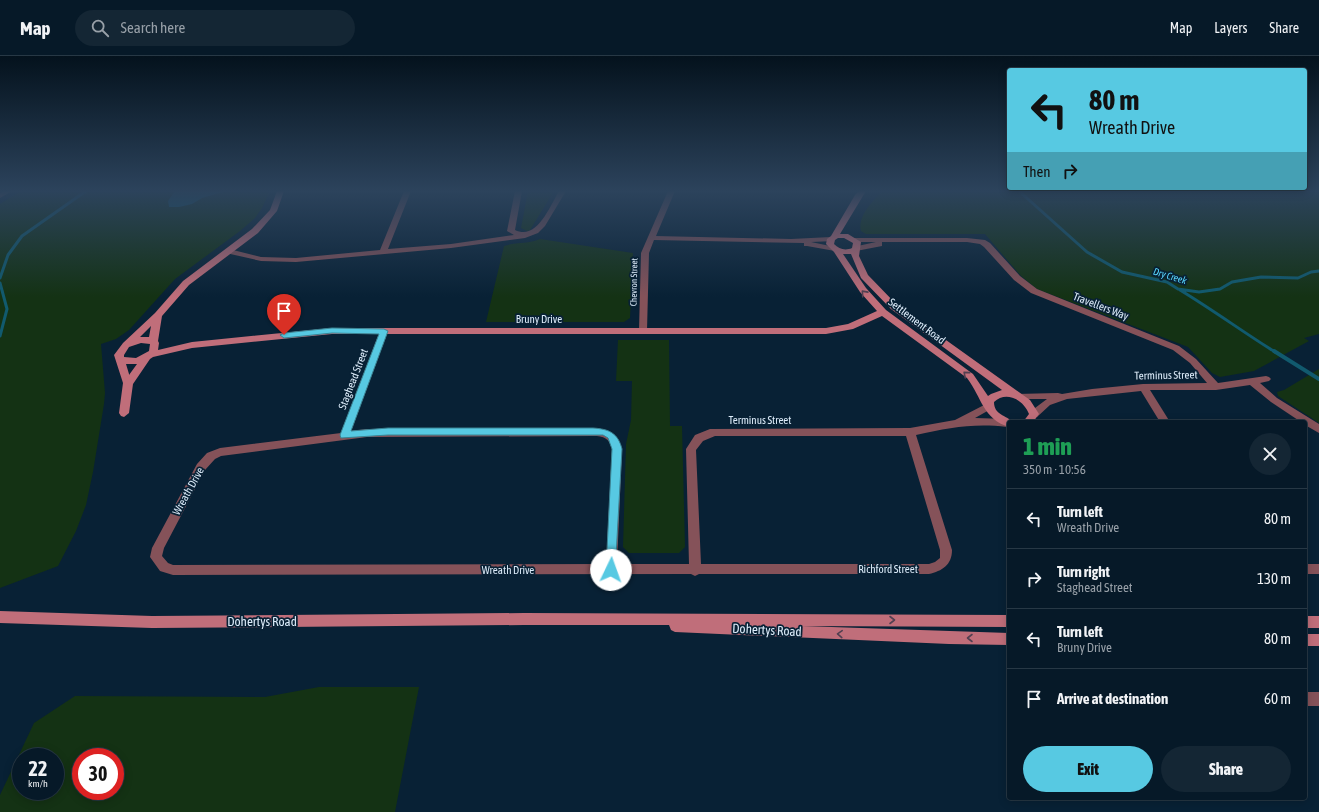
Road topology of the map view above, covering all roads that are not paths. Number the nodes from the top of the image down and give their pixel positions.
1 (258, 226) edge
2 (394, 226) edge
3 (514, 226) edge
4 (540, 226) edge
5 (658, 226) edge
6 (841, 226) edge
7 (848, 226) edge
8 (513, 233) junction
9 (525, 236) junction
10 (653, 238) junction
11 (833, 238) junction
12 (854, 239) junction
13 (492, 241) junction
14 (791, 241) junction
15 (888, 241) junction
16 (836, 250) junction
17 (855, 250) junction
18 (229, 251) junction
19 (383, 252) junction
20 (883, 312) junction
21 (158, 315) junction
22 (384, 331) junction
23 (643, 331) junction
24 (154, 342) junction
25 (129, 343) junction
26 (192, 345) junction
27 (148, 356) junction
28 (120, 359) junction
29 (1266, 379) dead end
30 (1253, 382) junction
31 (128, 383) junction
32 (1142, 387) junction
33 (1216, 387) junction
34 (1016, 395) junction
35 (1066, 396) junction
36 (988, 406) junction
37 (124, 413) dead end
38 (1033, 419) edge
39 (1164, 420) edge
40 (1305, 420) edge
41 (1307, 421) edge
42 (957, 422) junction
43 (1007, 422) edge
44 (1007, 423) edge
45 (1319, 429) edge
46 (910, 432) junction
47 (345, 435) junction
48 (1307, 569) edge
49 (1319, 569) edge
50 (611, 570) junction
51 (695, 571) junction
52 (0, 617) edge
53 (524, 620) junction
54 (1007, 621) edge
55 (1307, 622) edge
56 (1319, 622) edge
57 (1007, 638) edge
58 (1307, 640) edge
59 (1319, 640) edge
60 (1307, 698) edge
61 (1319, 699) edge

1 - 18 street
2 - 19 street
3 - 8 street
4 - 9 street
5 - 10 street, Chevron Street
6 - 11 street
7 - 12 street
8 - 9 street
8 - 13 street
9 - 13 street
10 - 14 street
10 - 23 street, Chevron Street
11 - 12 street
11 - 14 street
11 - 16 street, Settlement Road
12 - 15 street
12 - 17 street, Settlement Road
13 - 19 street
14 - 16 street
15 - 17 street
15 - 33 street, Travellers Way
16 - 17 street
20 -> 16 street, Settlement Road
17 - 34 street, Settlement Road
18 - 19 street
18 - 21 street
20 - 23 street, Bruny Drive
36 -> 20 street, Settlement Road
21 - 24 street
21 - 25 street
22 - 23 street, Bruny Drive
22 - 26 street, Bruny Drive
22 - 47 street, Staghead Street
24 - 25 street, Bruny Drive
24 - 26 street, Bruny Drive
24 - 27 street
25 - 28 street
26 - 27 street, Bruny Drive
27 - 28 street, Bruny Drive
27 - 31 street
28 - 31 street
29 - 30 street, Terminus Street
30 - 33 street, Terminus Street
30 - 40 street
31 - 37 street
32 - 33 street, Terminus Street
32 - 35 street, Terminus Street
32 - 39 street
34 - 35 street, Terminus Street
34 - 36 street
34 - 38 street, Settlement Road
35 - 38 street, Terminus Street
36 - 42 street, Terminus Street
36 - 43 street, Settlement Road
41 - 45 street
42 - 44 street, Terminus Street
42 - 46 street, Terminus Street
46 - 51 street, Terminus Street
46 - 51 street, Richford Street
47 - 50 street, Wreath Drive
47 - 50 street, Wreath Drive
48 - 49 street
50 - 51 street, Wreath Drive
52 - 53 street, Dohertys Road
53 -> 54 street, Dohertys Road
57 -> 53 street, Dohertys Road
55 - 56 street
58 - 59 street
60 - 61 street

